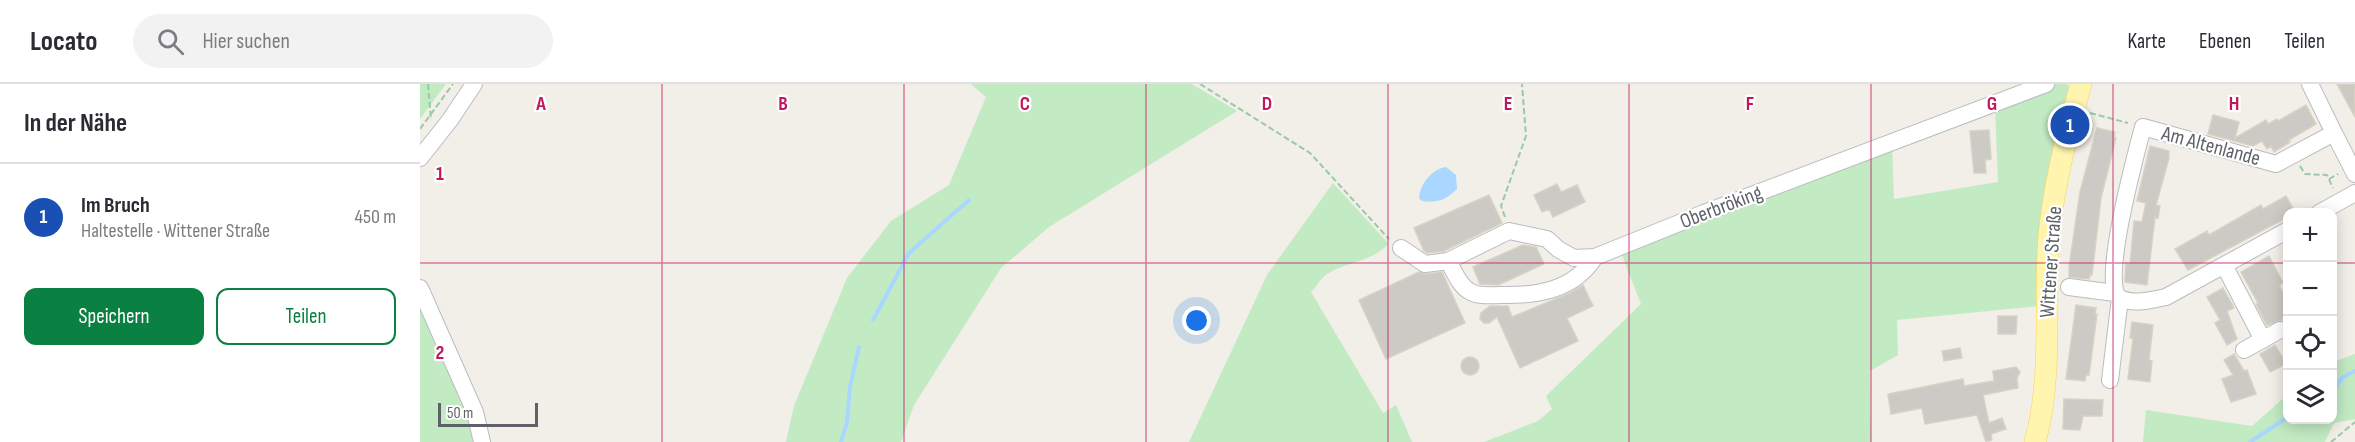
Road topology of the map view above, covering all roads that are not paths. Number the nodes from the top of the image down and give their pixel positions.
1 (474, 84) edge
2 (2046, 84) edge
3 (2081, 84) edge
4 (2310, 84) edge
5 (2334, 133) junction
6 (420, 158) edge
7 (2355, 174) edge
8 (2355, 193) edge
9 (2328, 208) edge
10 (2283, 233) edge
11 (1401, 248) road end
12 (1595, 256) junction
13 (1448, 261) junction
14 (2224, 265) junction
15 (2069, 287) dead end
16 (420, 288) edge
17 (2117, 296) junction
18 (2280, 330) dead end
19 (2263, 340) junction
20 (2244, 350) dead end
21 (2110, 380) dead end
22 (482, 442) edge
23 (2036, 442) edge

1 - 6 street
2 - 12 street, Oberbröking
3 - 23 main road, Wittener Straße
4 - 5 street
5 - 7 street
5 - 17 street, Am Altenlande
8 - 9 street
10 - 14 street
11 - 13 street
12 - 13 street, Oberbröking
12 - 13 street
14 - 17 street
14 - 19 street
15 - 17 street
16 - 22 street
17 - 21 street, Am Altenlande
18 - 19 street
19 - 20 street

